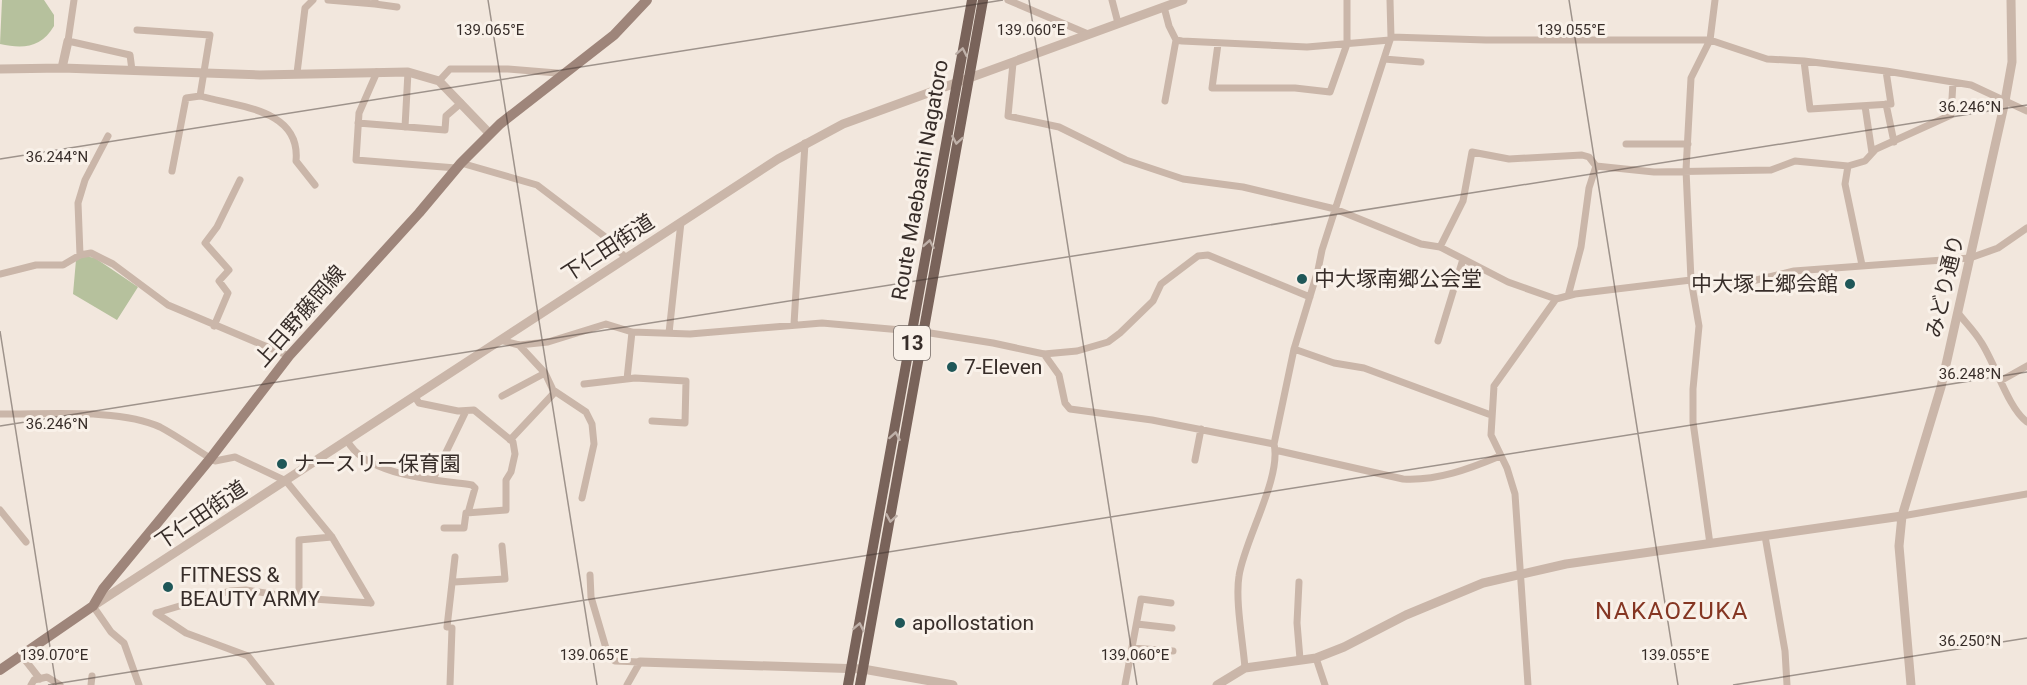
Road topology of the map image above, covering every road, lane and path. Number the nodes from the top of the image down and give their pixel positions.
1 (74, 0) edge
2 (312, 0) edge
3 (327, 0) edge
4 (647, 0) edge
5 (972, 0) edge
6 (983, 0) edge
7 (1008, 0) edge
8 (1112, 0) edge
9 (1183, 0) edge
10 (1347, 0) edge
11 (1390, 0) edge
12 (1715, 0) edge
13 (2011, 0) edge
14 (375, 2) edge
15 (397, 7) dead end
16 (1164, 7) junction
17 (1118, 23) junction
18 (137, 30) dead end
19 (1088, 34) junction
20 (1390, 38) junction
21 (1176, 40) junction
22 (1710, 40) junction
23 (68, 41) junction
24 (1218, 44) junction
25 (1347, 44) junction
26 (1384, 59) junction
27 (1804, 61) junction
28 (1421, 62) dead end
29 (1013, 63) junction
30 (62, 68) junction
31 (0, 69) edge
32 (132, 70) junction
33 (1886, 71) junction
34 (203, 72) junction
35 (377, 72) junction
36 (408, 72) junction
37 (297, 73) junction
38 (560, 77) junction
39 (968, 77) junction
40 (439, 81) junction
41 (956, 82) junction
42 (1953, 82) junction
43 (200, 96) junction
44 (1165, 101) dead end
45 (2005, 101) junction
46 (461, 103) junction
47 (1886, 104) junction
48 (1865, 106) junction
49 (2027, 111) edge
50 (358, 123) junction
51 (405, 127) junction
52 (489, 134) junction
53 (108, 136) dead end
54 (1894, 142) junction
55 (805, 143) junction
56 (1626, 144) dead end
57 (1688, 144) junction
58 (1872, 153) junction
59 (1848, 165) junction
60 (458, 166) junction
61 (1596, 166) junction
62 (1686, 170) junction
63 (172, 171) dead end
64 (240, 180) dead end
65 (315, 185) dead end
66 (1335, 209) junction
67 (681, 222) junction
68 (2027, 228) edge
69 (1440, 247) junction
70 (80, 255) junction
71 (626, 258) junction
72 (1970, 258) junction
73 (1463, 259) junction
74 (1862, 265) junction
75 (0, 274) edge
76 (1691, 280) junction
77 (1568, 296) junction
78 (1310, 297) junction
79 (1556, 299) junction
80 (1958, 313) junction
81 (794, 324) junction
82 (214, 326) junction
83 (632, 332) junction
84 (919, 332) junction
85 (669, 333) junction
86 (500, 340) junction
87 (1438, 341) dead end
88 (519, 345) junction
89 (1294, 349) junction
90 (1044, 354) junction
91 (289, 356) junction
92 (2027, 366) edge
93 (545, 373) junction
94 (627, 379) junction
95 (2002, 380) junction
96 (585, 384) dead end
97 (555, 392) junction
98 (502, 396) dead end
99 (415, 397) junction
100 (466, 411) junction
101 (0, 414) edge
102 (1491, 416) junction
103 (652, 422) dead end
104 (2027, 422) edge
105 (1200, 429) junction
106 (347, 440) junction
107 (510, 440) junction
108 (1274, 447) junction
109 (1500, 456) junction
110 (210, 459) junction
111 (1195, 460) dead end
112 (433, 479) junction
113 (285, 481) junction
114 (2027, 494) edge
115 (582, 498) dead end
116 (0, 510) edge
117 (468, 513) junction
118 (1902, 516) junction
119 (444, 528) dead end
120 (1765, 536) junction
121 (332, 537) junction
122 (26, 542) dead end
123 (1710, 544) junction
124 (502, 546) dead end
125 (455, 557) dead end
126 (590, 575) dead end
127 (1520, 576) junction
128 (454, 582) junction
129 (1299, 582) dead end
130 (299, 598) junction
131 (1171, 603) dead end
132 (93, 606) junction
133 (1137, 624) junction
134 (1172, 628) dead end
135 (1132, 648) junction
136 (1173, 651) dead end
137 (22, 656) junction
138 (1316, 658) junction
139 (1300, 659) junction
140 (640, 662) junction
141 (851, 668) junction
142 (1245, 668) junction
143 (863, 669) junction
144 (0, 670) edge
145 (92, 676) dead end
146 (40, 679) junction
147 (930, 683) edge
148 (31, 685) edge
149 (60, 685) edge
150 (91, 685) edge
151 (139, 685) edge
152 (272, 685) edge
153 (450, 685) edge
154 (627, 685) edge
155 (848, 685) edge
156 (860, 685) edge
157 (953, 685) edge
158 (1125, 685) edge
159 (1217, 685) edge
160 (1325, 685) edge
161 (1528, 685) edge
162 (1787, 685) edge
163 (1911, 685) edge

1 - 23 street
2 - 37 street
3 - 14 street
4 - 38 main road, 上日野藤岡線
41 -> 5 main road, Route Maebashi Nagatoro / 13
6 - 39 main road, Route Maebashi Nagatoro / 13
7 - 19 street
8 - 17 street
9 - 16 street, 下仁田街道
10 - 25 street
11 - 20 street
12 - 22 street
13 - 45 street, みどり通り
14 - 15 street
16 - 17 street, 下仁田街道
16 - 21 street
17 - 19 street, 下仁田街道
18 - 34 street
19 - 29 street, 下仁田街道
20 - 22 street
20 - 25 street
20 - 26 street
21 - 24 street
21 - 44 street
22 - 27 street
22 - 57 street
23 - 30 street
23 - 32 street
24 - 25 street
24 - 25 street
26 - 28 street
26 - 66 street
27 - 33 street
27 - 48 street
29 - 39 street, 下仁田街道
29 - 66 street
30 - 31 street
30 - 32 street
32 - 34 street
33 - 42 street
33 - 47 street
34 - 37 street
34 - 43 street
35 - 36 street
35 - 37 street
35 - 50 street
36 - 40 street
36 - 51 street
38 - 40 street
38 - 52 main road, 上日野藤岡線
39 - 41 street, 下仁田街道
39 -> 84 main road, Route Maebashi Nagatoro / 13
40 - 46 street
41 - 55 street, 下仁田街道
84 -> 41 main road, Route Maebashi Nagatoro / 13
42 - 45 street
42 - 54 street
43 - 63 street
43 - 65 street
45 - 49 street
45 - 72 street, みどり通り
46 - 51 street
46 - 52 street
47 - 48 street
47 - 54 street
48 - 58 street
50 - 51 street
50 - 60 street
52 - 60 main road, 上日野藤岡線
53 - 70 street
54 - 58 street
55 - 67 street, 下仁田街道
55 - 81 street
56 - 57 street
57 - 62 street
58 - 59 street
59 - 62 street
59 - 74 street
60 - 71 street
60 - 91 main road, 上日野藤岡線
61 - 62 street
61 - 69 street
61 - 77 street
62 - 76 street
64 - 82 street
66 - 69 street
66 - 78 street
67 - 71 street, 下仁田街道
67 - 85 street
68 - 72 street
69 - 73 street
70 - 75 street
70 - 82 street
71 - 86 street, 下仁田街道
72 - 74 street
72 - 80 street, みどり通り
73 - 79 street
73 - 87 street
74 - 76 street
76 - 77 street
76 - 123 street
77 - 79 street
78 - 89 street
78 - 90 street
79 - 102 street
80 - 95 street
80 - 118 street, みどり通り
81 - 84 street
81 - 85 street
82 - 91 street
83 - 85 street
83 - 88 street
83 - 94 street
84 - 90 street
141 -> 84 main road, Route Maebashi Nagatoro / 13
84 -> 143 main road, Route Maebashi Nagatoro / 13
86 - 88 street
86 - 99 street, 下仁田街道
88 - 93 street
89 - 102 street
89 - 108 street
90 - 105 street
91 - 110 main road, 上日野藤岡線
92 - 95 street
93 - 97 street
93 - 98 street
94 - 96 street
94 - 103 street
95 - 104 street
97 - 107 street
97 - 115 street
99 - 100 street
99 - 106 street, 下仁田街道
100 - 107 street
100 - 112 street
101 - 110 street
102 - 109 street
105 - 108 street
105 - 111 street
106 - 112 street
106 - 113 street, 下仁田街道
107 - 117 street
108 - 109 street
108 - 142 street
109 - 127 street
110 - 113 street
110 - 132 main road, 上日野藤岡線
112 - 117 street
113 - 121 street
113 - 132 street, 下仁田街道
114 - 118 street
116 - 122 street
117 - 119 street
118 - 120 street
118 - 163 street, みどり通り
120 - 123 street
120 - 162 street
121 - 130 street
121 - 130 street
123 - 127 street
124 - 128 street
125 - 128 street
126 - 140 street
127 - 138 street
127 - 161 street
128 - 153 street
129 - 139 street
130 - 152 street
131 - 133 street
132 - 137 main road, 上日野藤岡線
132 - 151 street
133 - 134 street
133 - 135 street
135 - 136 street
135 - 158 street
137 - 144 main road, 上日野藤岡線
137 - 146 street
138 - 139 street
138 - 160 street
139 - 142 street
140 - 141 street
140 - 154 street
141 - 143 street
141 - 155 main road, Route Maebashi Nagatoro / 13
142 - 159 street
143 - 147 street
143 - 156 main road, Route Maebashi Nagatoro / 13
145 - 150 street
146 - 148 street
146 - 149 street
147 - 157 street

